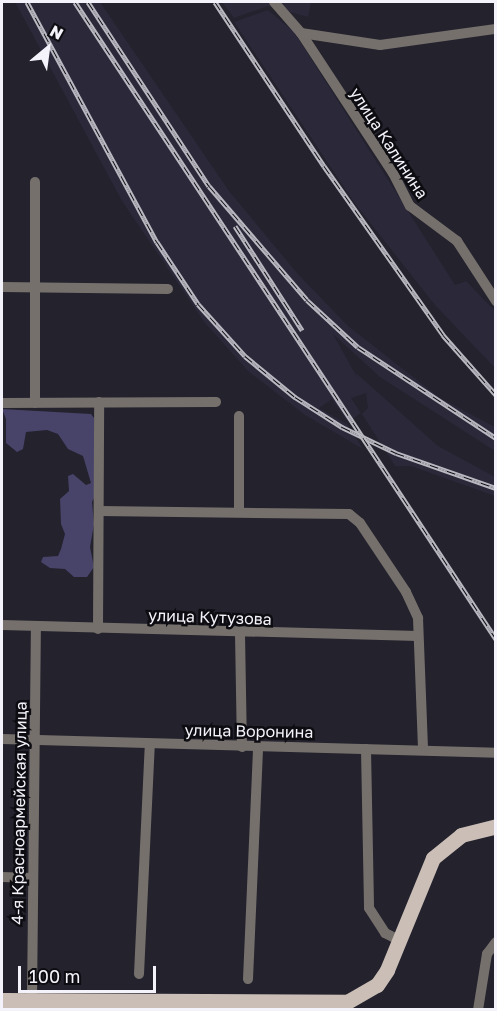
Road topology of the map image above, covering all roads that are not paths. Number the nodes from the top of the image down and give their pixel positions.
1 (274, 2) edge
2 (495, 29) edge
3 (301, 33) junction
4 (35, 182) dead end
5 (2, 287) edge
6 (36, 287) junction
7 (168, 289) dead end
8 (495, 301) edge
9 (99, 402) junction
10 (216, 402) dead end
11 (2, 403) edge
12 (35, 403) junction
13 (239, 416) dead end
14 (239, 510) junction
15 (99, 511) junction
16 (2, 625) edge
17 (36, 626) junction
18 (98, 629) junction
19 (240, 634) junction
20 (418, 636) junction
21 (2, 739) edge
22 (36, 739) junction
23 (150, 744) junction
24 (242, 747) junction
25 (258, 747) junction
26 (423, 748) junction
27 (366, 749) junction
28 (495, 753) edge
29 (495, 826) edge
30 (2, 877) edge
31 (32, 878) junction
32 (399, 940) junction
33 (495, 942) edge
34 (139, 974) dead end
35 (248, 979) dead end
36 (2, 1000) edge
37 (32, 1000) junction
38 (116, 1005) edge
39 (267, 1006) edge
40 (304, 1006) edge
41 (478, 1010) edge

1 - 3 street, улица Калинина
2 - 3 street
3 - 8 street, улица Калинина
4 - 6 street
5 - 6 street
6 - 7 street
6 - 12 street
9 - 10 street
9 - 12 street
9 - 15 street
11 - 12 street
13 - 14 street
14 - 15 street
14 - 20 street
15 - 18 street
16 - 17 street, улица Кутузова
17 - 18 street, улица Кутузова
17 - 22 street, 4-я Красноармейская улица
18 - 19 street, улица Кутузова
19 - 20 street, улица Кутузова
19 - 24 street
20 - 26 street
21 - 22 street, улица Воронина
22 - 23 street, улица Воронина
22 - 31 street, 4-я Красноармейская улица
23 - 24 street, улица Воронина
23 - 34 street
24 - 25 street, улица Воронина
25 - 27 street, улица Воронина
25 - 35 street
26 - 27 street, улица Воронина
26 - 28 street, улица Воронина
27 - 32 street
29 - 32 main road
30 - 31 street
31 - 37 street, 4-я Красноармейская улица
32 - 40 main road
33 - 41 street
36 - 37 main road
37 - 38 main road
38 - 39 main road
39 - 40 main road

